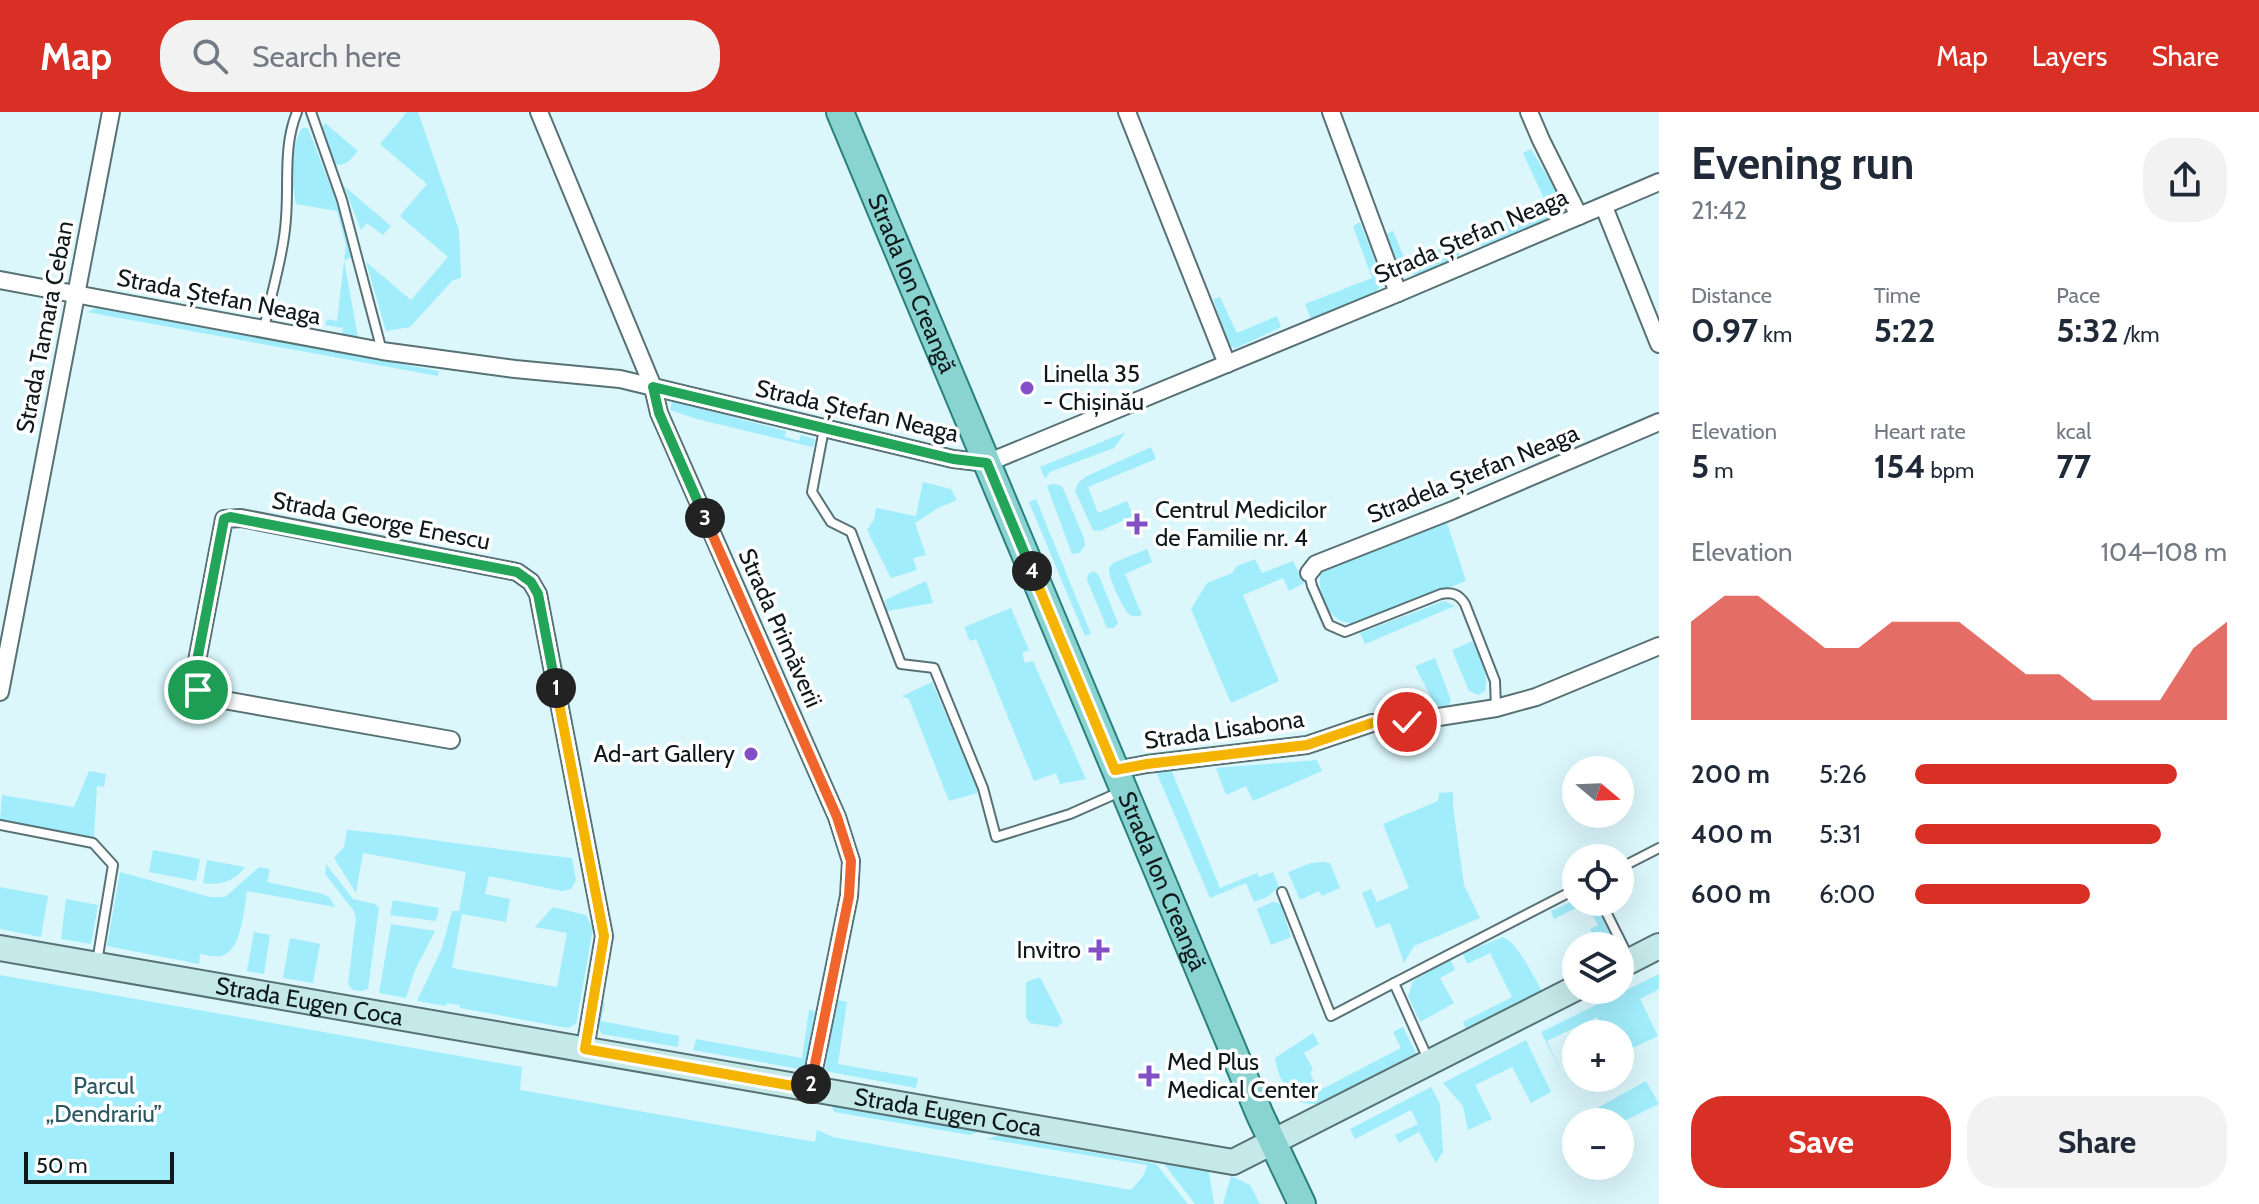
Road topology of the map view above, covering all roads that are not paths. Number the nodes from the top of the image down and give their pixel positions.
1 (111, 112) edge
2 (297, 112) edge
3 (311, 112) edge
4 (539, 112) edge
5 (840, 112) edge
6 (1127, 112) edge
7 (1331, 112) edge
8 (1529, 112) edge
9 (1659, 182) edge
10 (1604, 207) junction
11 (1579, 216) junction
12 (0, 280) edge
13 (1398, 293) junction
14 (75, 295) junction
15 (263, 330) junction
16 (1659, 344) edge
17 (382, 351) junction
18 (1227, 364) junction
19 (653, 387) junction
20 (1659, 422) edge
21 (824, 429) junction
22 (987, 463) junction
23 (1309, 573) joint
24 (1659, 646) edge
25 (0, 692) edge
26 (1496, 708) junction
27 (451, 740) dead end
28 (1119, 780) junction
29 (0, 825) edge
30 (1659, 848) edge
31 (1634, 861) edge
32 (1282, 892) dead end
33 (1562, 896) edge
34 (1659, 946) edge
35 (0, 948) edge
36 (1634, 958) edge
37 (97, 965) junction
38 (1394, 983) junction
39 (1562, 995) edge
40 (585, 1049) junction
41 (1430, 1064) junction
42 (810, 1089) junction
43 (1272, 1143) junction
44 (1302, 1204) edge

1 - 14 street, Strada Tamara Ceban
2 - 15 lane
3 - 17 lane
4 - 19 street, Strada Primăverii
5 - 22 main road, Strada Ion Creangă
6 - 18 street
7 - 13 street
8 - 11 street
9 - 10 street, Strada Ștefan Neaga
10 - 11 street, Strada Ștefan Neaga
10 - 16 street
11 - 13 street, Strada Ștefan Neaga
12 - 14 street, Strada Ștefan Neaga
13 - 18 street, Strada Ștefan Neaga
14 - 15 street, Strada Ștefan Neaga
14 - 25 street, Strada Tamara Ceban
15 - 17 street, Strada Ștefan Neaga
17 - 19 street, Strada Ștefan Neaga
18 - 22 street, Strada Ștefan Neaga
19 - 21 street, Strada Ștefan Neaga
19 - 42 street, Strada Primăverii
20 - 23 street, Stradela Ștefan Neaga
21 - 22 street, Strada Ștefan Neaga
21 - 28 lane
22 - 28 main road, Strada Ion Creangă
23 - 26 lane
24 - 26 street, Strada Lisabona
26 - 28 street, Strada Lisabona
27 - 40 street, Strada George Enescu
28 - 43 main road, Strada Ion Creangă
29 - 37 lane
30 - 31 lane
32 - 38 lane
33 - 38 lane
34 - 36 street
35 - 37 street, Strada Eugen Coca
37 - 40 street, Strada Eugen Coca
38 - 41 lane
39 - 41 street, Strada Eugen Coca
40 - 42 street, Strada Eugen Coca
41 - 43 street, Strada Eugen Coca
42 - 43 street, Strada Eugen Coca
43 - 44 main road, Strada Ion Creangă

